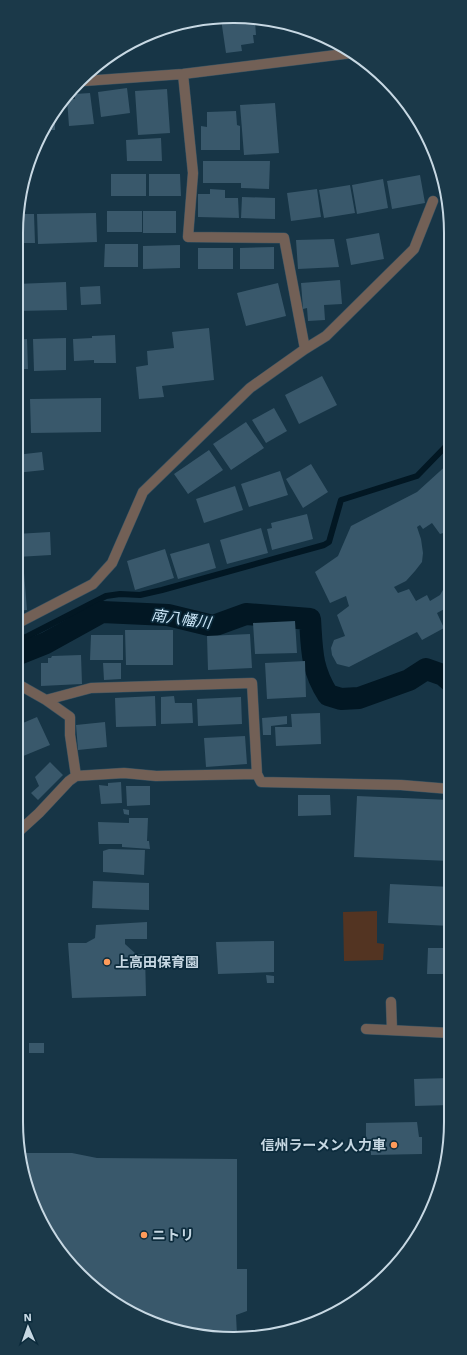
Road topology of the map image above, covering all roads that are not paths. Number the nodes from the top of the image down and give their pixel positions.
1 (344, 54) edge
2 (183, 74) junction
3 (89, 81) edge
4 (433, 201) dead end
5 (305, 349) junction
6 (23, 620) edge
7 (23, 687) edge
8 (46, 700) junction
9 (257, 774) junction
10 (76, 776) junction
11 (444, 789) edge
12 (23, 828) edge
13 (391, 1002) dead end
14 (366, 1029) dead end
15 (392, 1030) junction
16 (444, 1033) edge

1 - 2 street
2 - 3 street
2 - 5 street
4 - 5 street
5 - 6 street
7 - 8 street
8 - 9 street
8 - 10 street
9 - 10 street
9 - 11 street
10 - 12 street
13 - 15 street
14 - 15 street
15 - 16 street

